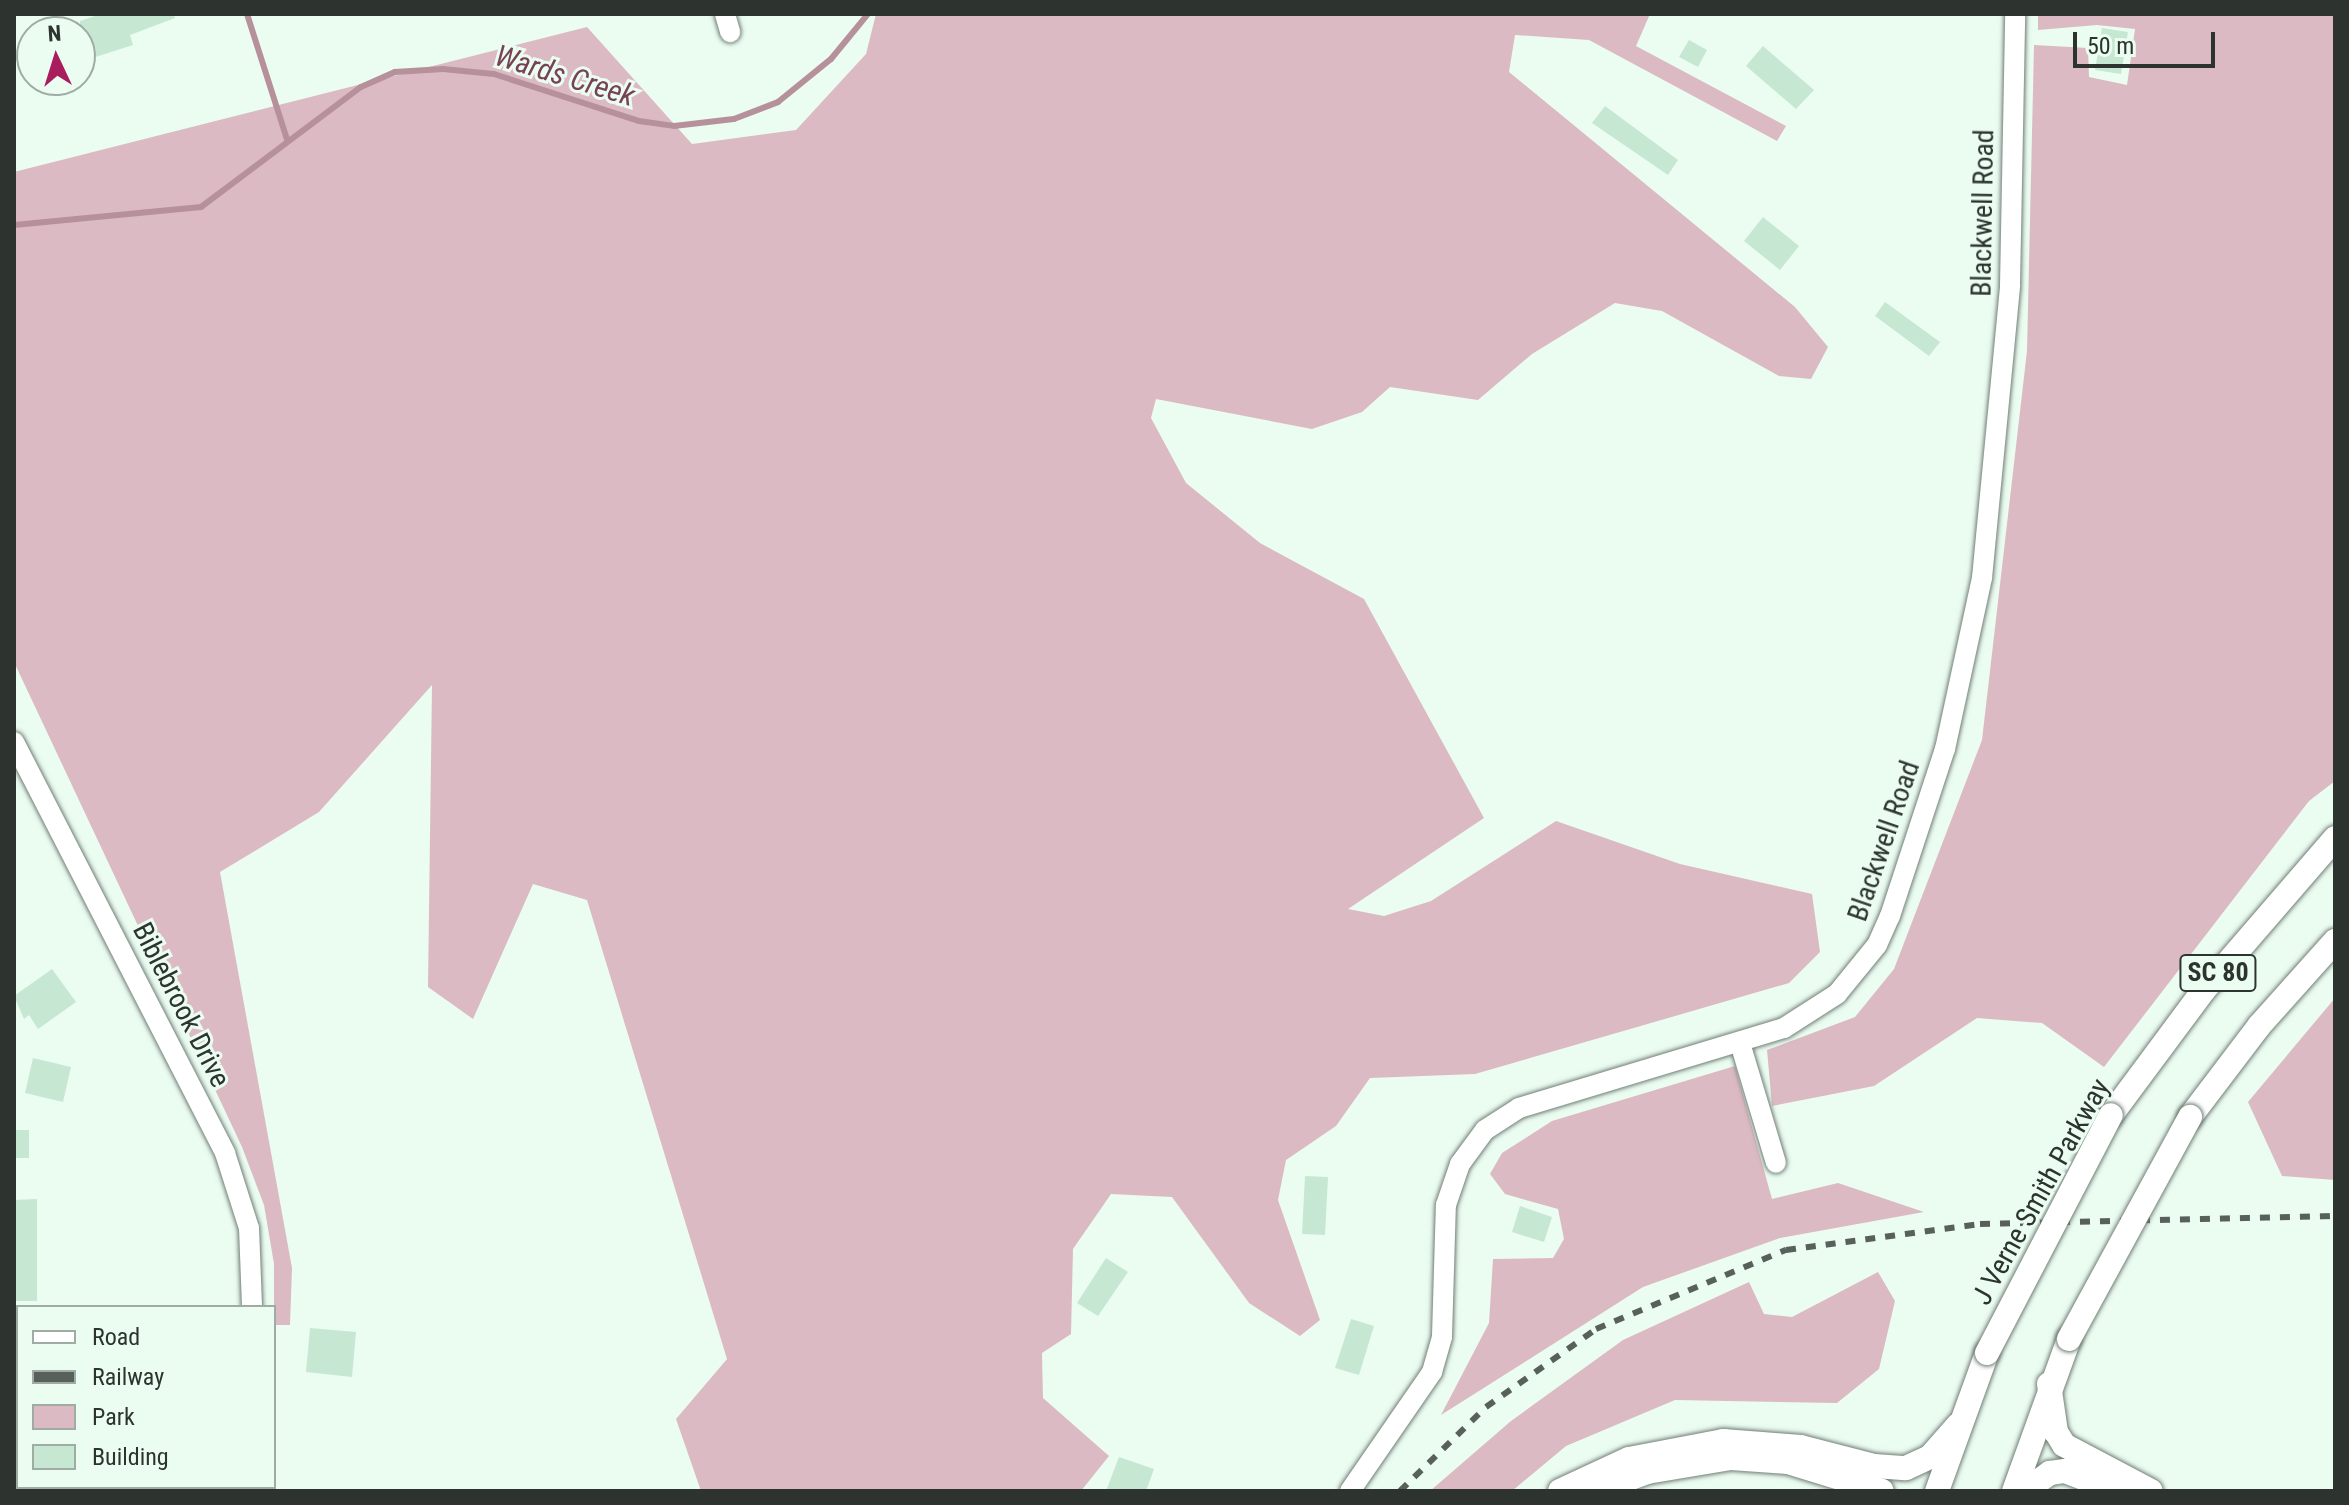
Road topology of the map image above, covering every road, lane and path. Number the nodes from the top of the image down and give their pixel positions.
1 (2015, 14) edge
2 (14, 742) edge
3 (2335, 838) edge
4 (2335, 941) edge
5 (1740, 1043) junction
6 (1776, 1163) dead end
7 (252, 1305) edge
8 (2049, 1384) junction
9 (1958, 1425) junction
10 (1350, 1491) edge
11 (1560, 1491) edge
12 (1596, 1491) edge
13 (1882, 1491) edge
14 (1937, 1491) edge
15 (2014, 1491) edge
16 (2025, 1491) edge
17 (2117, 1491) edge
18 (2151, 1491) edge

1 - 5 street, Blackwell Road
2 - 7 street, Biblebrook Drive
3 - 9 main road, J Verne Smith Parkway / SC 80, bridge
4 - 8 main road, SC 80, bridge
5 - 6 street
5 - 10 street, Blackwell Road
8 - 15 main road, SC 80
8 - 18 main road
9 - 11 main road
9 - 14 main road, J Verne Smith Parkway / SC 80
12 - 13 main road
16 - 17 main road

